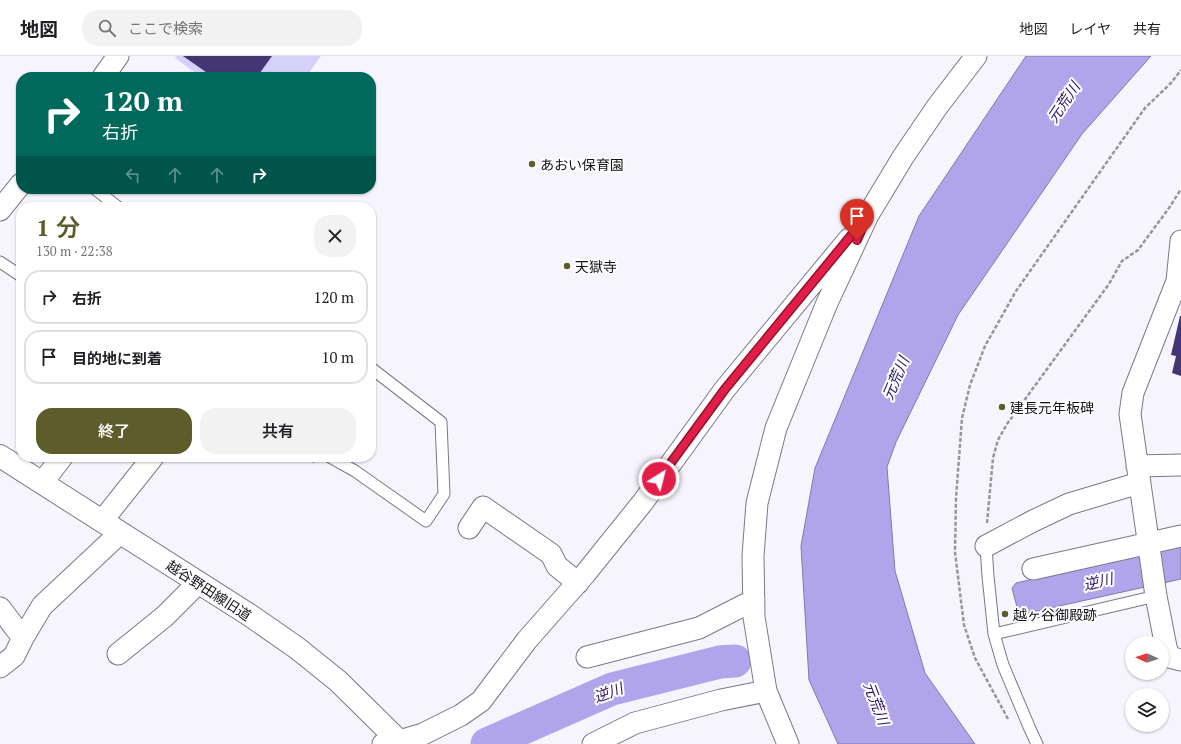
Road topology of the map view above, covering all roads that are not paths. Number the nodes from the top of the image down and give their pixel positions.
1 (118, 56) edge
2 (976, 56) edge
3 (107, 72) edge
4 (16, 190) edge
5 (101, 194) edge
6 (112, 202) edge
7 (0, 210) edge
8 (868, 215) junction
9 (1181, 241) edge
10 (0, 262) edge
11 (16, 273) edge
12 (1179, 281) edge
13 (376, 372) edge
14 (0, 456) edge
15 (58, 462) edge
16 (149, 462) edge
17 (339, 462) edge
18 (1181, 465) edge
19 (1138, 474) junction
20 (42, 483) junction
21 (102, 521) junction
22 (469, 528) dead end
23 (120, 533) junction
24 (1181, 536) edge
25 (986, 546) joint
26 (1149, 546) junction
27 (1033, 569) dead end
28 (198, 583) junction
29 (578, 583) junction
30 (1156, 596) junction
31 (754, 600) junction
32 (0, 608) edge
33 (994, 634) junction
34 (23, 638) junction
35 (118, 654) dead end
36 (587, 657) dead end
37 (1181, 660) edge
38 (0, 667) edge
39 (766, 691) junction
40 (395, 743) edge
41 (593, 744) edge
42 (788, 744) edge
43 (1037, 744) edge

1 - 3 street
2 - 8 street
4 - 7 street
5 - 6 lane
8 - 29 street
8 - 31 street
9 - 12 street
10 - 11 lane
12 - 19 street
13 - 17 lane
14 - 20 street, 越谷野田線旧道
15 - 20 street
16 - 21 street
18 - 19 street
19 - 25 street
19 - 26 street
20 - 21 street, 越谷野田線旧道
21 - 23 street, 越谷野田線旧道
22 - 29 street
23 - 28 street, 越谷野田線旧道
23 - 34 street
24 - 26 street
25 - 33 lane
26 - 27 street
26 - 30 street
28 - 35 street
28 - 40 street, 越谷野田線旧道
29 - 40 street
30 - 33 lane
30 - 37 street
31 - 36 street
31 - 39 street
32 - 34 street
33 - 43 lane
34 - 38 street
39 - 41 street
39 - 42 street

